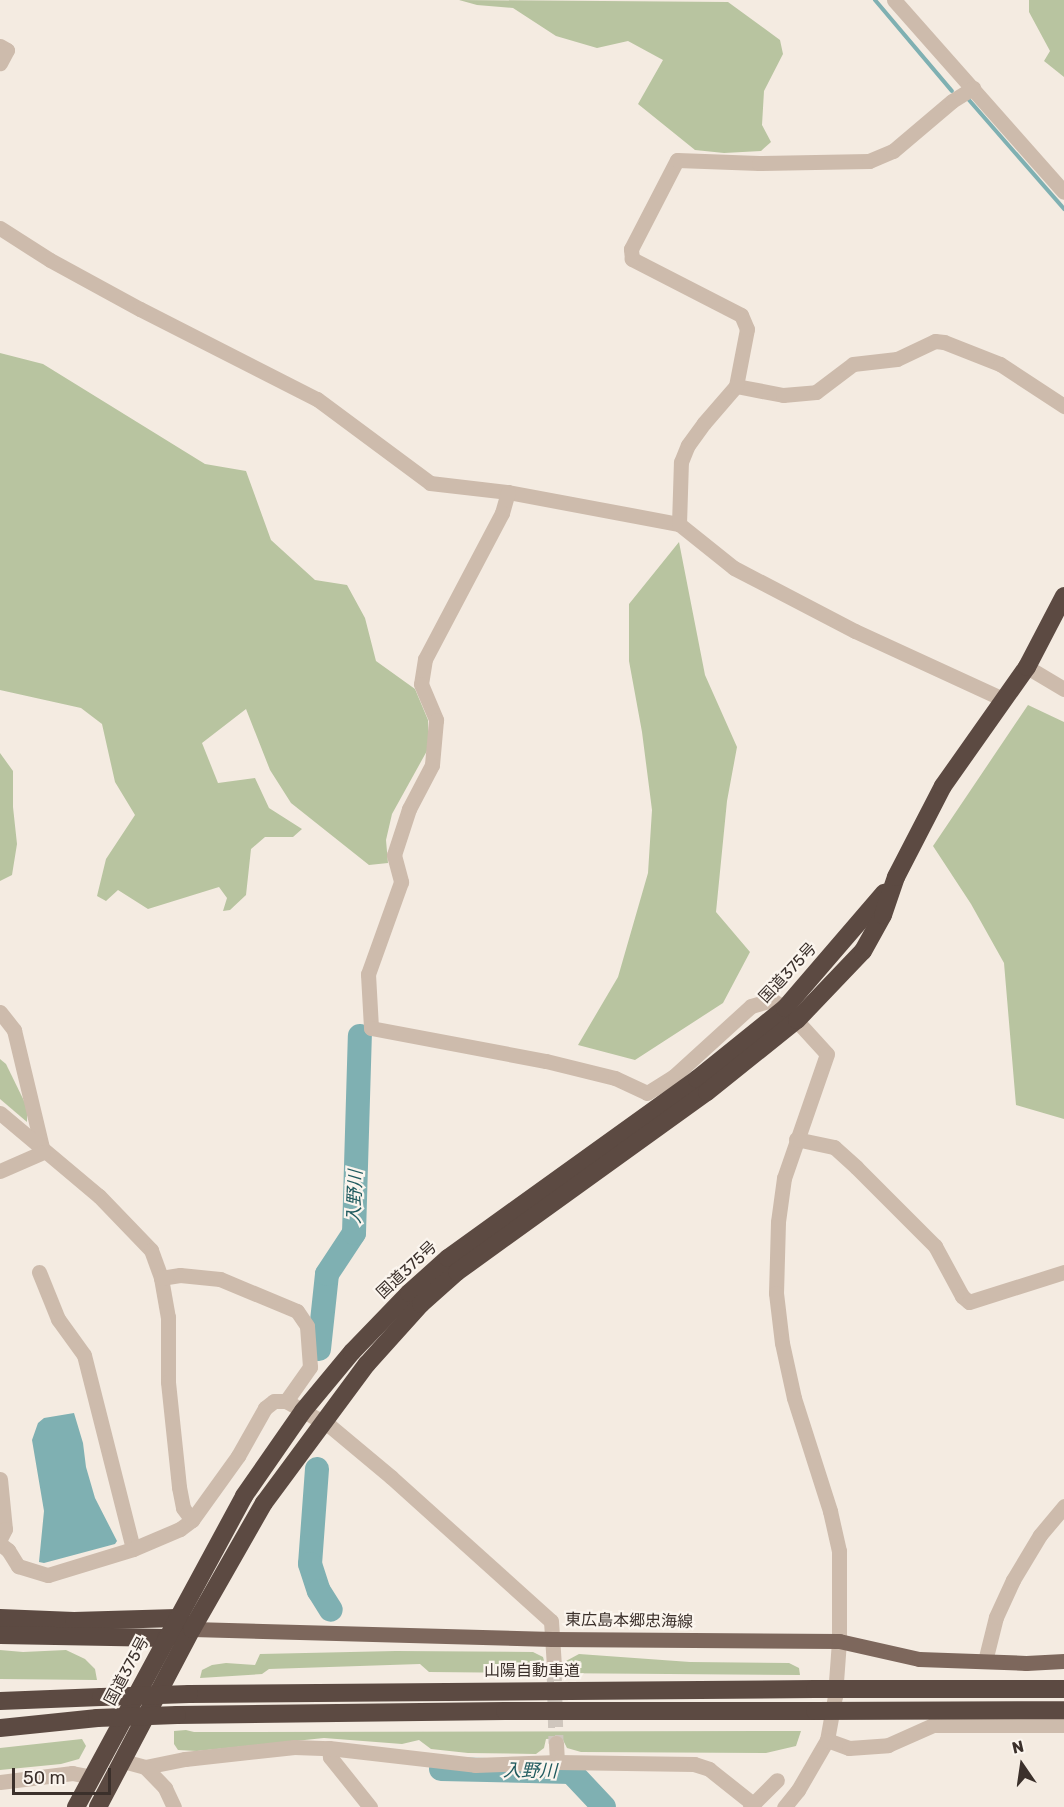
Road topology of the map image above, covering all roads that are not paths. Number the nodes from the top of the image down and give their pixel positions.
1 (894, 0) edge
2 (0, 46) edge
3 (0, 63) edge
4 (974, 88) junction
5 (1064, 192) edge
6 (0, 228) edge
7 (736, 386) junction
8 (1064, 406) edge
9 (508, 492) junction
10 (680, 524) junction
11 (1064, 596) edge
12 (1027, 667) junction
13 (1064, 689) edge
14 (1003, 699) junction
15 (0, 1012) edge
16 (791, 1014) junction
17 (0, 1113) edge
18 (796, 1139) junction
19 (43, 1152) junction
20 (0, 1171) edge
21 (39, 1272) dead end
22 (1064, 1272) edge
23 (160, 1278) junction
24 (286, 1401) junction
25 (303, 1411) junction
26 (322, 1421) junction
27 (0, 1479) edge
28 (1064, 1506) edge
29 (192, 1520) junction
30 (0, 1539) edge
31 (0, 1544) edge
32 (133, 1549) junction
33 (0, 1618) edge
34 (177, 1618) junction
35 (192, 1629) junction
36 (0, 1635) edge
37 (166, 1638) junction
38 (552, 1639) junction
39 (839, 1641) junction
40 (985, 1661) junction
41 (1064, 1661) edge
42 (554, 1666) tunnel mouth
43 (1064, 1689) edge
44 (0, 1701) edge
45 (1064, 1710) edge
46 (97, 1718) junction
47 (0, 1721) edge
48 (1064, 1725) edge
49 (0, 1728) edge
50 (827, 1740) junction
51 (556, 1743) tunnel mouth
52 (329, 1748) junction
53 (123, 1761) junction
54 (557, 1762) junction
55 (145, 1767) junction
56 (92, 1777) junction
57 (777, 1780) dead end
58 (0, 1782) edge
59 (752, 1805) edge
60 (76, 1807) edge
61 (98, 1807) edge
62 (174, 1807) edge
63 (370, 1807) edge
64 (784, 1807) edge

1 - 4 street
2 - 3 street
4 - 5 street
4 - 7 street
6 - 9 street
7 - 8 street
7 - 10 street
9 - 10 street
9 - 16 street
10 - 14 street
11 - 12 highway, 国道375号
12 - 13 street
12 - 14 highway, 国道375号
14 - 16 highway, 国道375号
15 - 19 street
16 - 18 street
16 - 25 highway, 国道375号
16 - 26 highway, 国道375号
17 - 19 street
18 - 22 street
18 - 39 street
19 - 20 street
19 - 23 street
21 - 32 street
23 - 24 street
23 - 29 street
24 - 25 street
24 - 29 street
25 - 26 street
25 - 34 highway, 国道375号
26 - 35 highway, 国道375号
26 - 38 street
27 - 30 street
28 - 40 street
29 - 32 street
31 - 32 street
33 - 34 highway
34 - 35 highway
34 - 37 highway, 国道375号
35 - 37 highway
35 - 38 main road, 東広島本郷忠海線
35 - 53 highway, 国道375号
36 - 37 highway
37 - 56 highway, 国道375号
38 - 39 main road, 東広島本郷忠海線
38 - 42 street
39 - 40 main road, 東広島本郷忠海線
39 - 50 street
40 - 41 main road, 東広島本郷忠海線
43 - 44 highway, 山陽自動車道, bridge
45 - 46 highway, bridge
46 - 47 highway
46 - 49 highway
48 - 50 street
50 - 64 street
51 - 54 street
52 - 54 street
52 - 55 street
52 - 63 street
53 - 55 street
53 - 61 highway, 国道375号
54 - 59 street
55 - 62 street
56 - 58 street
56 - 60 highway, 国道375号
57 - 59 street

